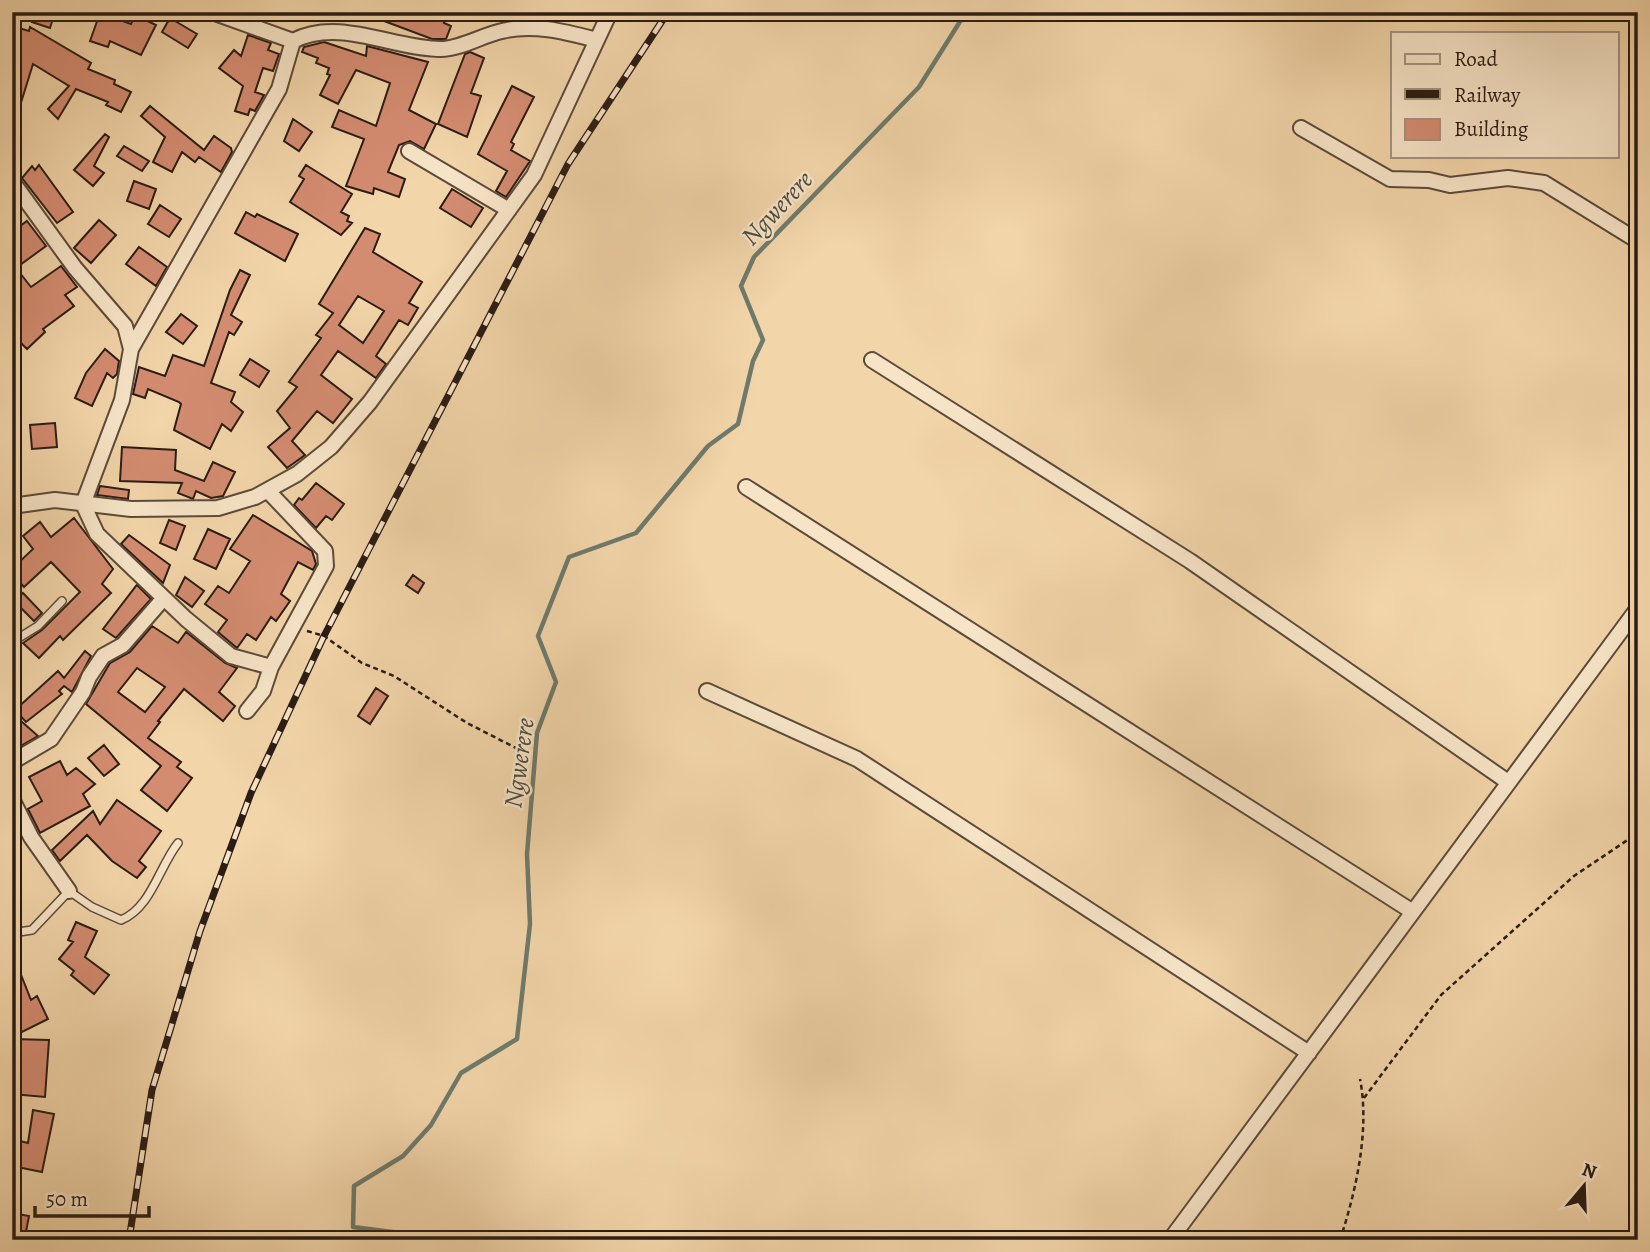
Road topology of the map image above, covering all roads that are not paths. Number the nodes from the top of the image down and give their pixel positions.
1 (212, 12) edge
2 (610, 12) edge
3 (597, 40) junction
4 (293, 41) junction
5 (1301, 128) dead end
6 (409, 151) dead end
7 (12, 181) edge
8 (509, 210) junction
9 (1638, 241) edge
10 (131, 349) junction
11 (872, 360) dead end
12 (746, 487) dead end
13 (268, 491) junction
14 (83, 504) junction
15 (12, 506) edge
16 (163, 599) junction
17 (62, 601) dead end
18 (1638, 608) edge
19 (12, 642) edge
20 (271, 667) junction
21 (707, 691) dead end
22 (247, 711) dead end
23 (12, 762) edge
24 (1508, 782) junction
25 (12, 799) edge
26 (178, 844) dead end
27 (69, 891) junction
28 (1413, 912) junction
29 (12, 933) edge
30 (1309, 1052) junction
31 (1170, 1240) edge

1 - 4 street
2 - 3 street
3 - 4 street
3 - 8 street
4 - 10 street
5 - 9 street
6 - 8 street
7 - 10 street
8 - 13 street
10 - 14 street
11 - 24 street
12 - 28 street
13 - 14 street
13 - 20 street
14 - 15 street
14 - 16 street
16 - 20 street
16 - 23 street
17 - 19 lane
18 - 24 street
20 - 22 street
21 - 30 street
24 - 28 street
25 - 27 street
26 - 27 lane
27 - 29 lane
28 - 30 street
30 - 31 street

